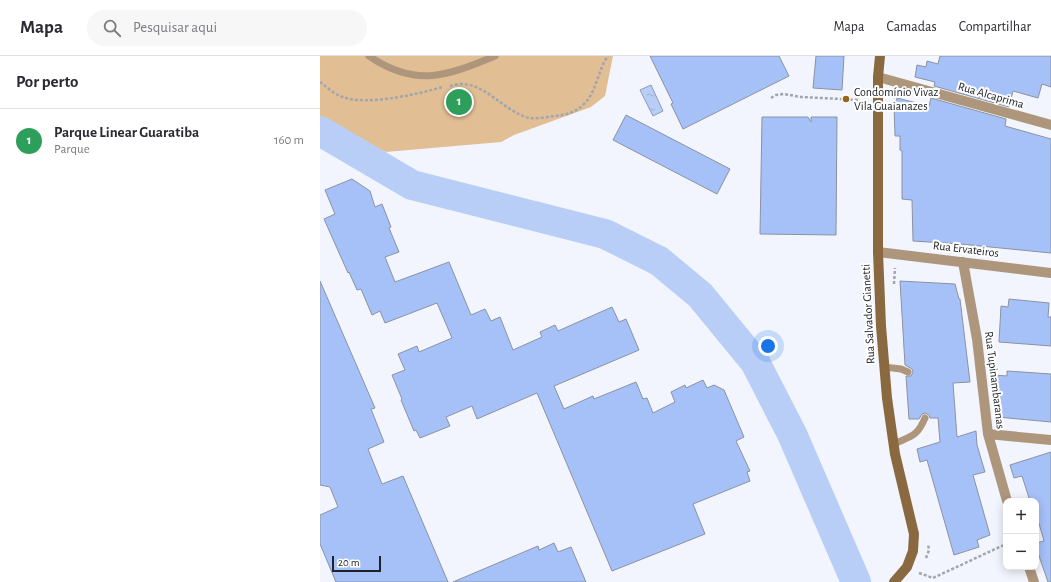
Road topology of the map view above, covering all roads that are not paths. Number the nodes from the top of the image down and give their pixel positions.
1 (369, 56) edge
2 (495, 56) edge
3 (880, 56) edge
4 (878, 77) junction
5 (1051, 125) edge
6 (878, 252) junction
7 (963, 262) junction
8 (1051, 273) edge
9 (884, 367) junction
10 (908, 372) dead end
11 (925, 418) dead end
12 (988, 434) junction
13 (1051, 440) edge
14 (894, 444) junction
15 (1007, 498) edge
16 (1030, 570) edge
17 (894, 582) edge
18 (1034, 582) edge

1 - 2 lane
3 - 4 main road, Rua Salvador Gianetti
4 - 5 street, Rua Alcaprima
4 - 6 main road, Rua Salvador Gianetti
6 - 7 street, Rua Ervateiros
6 - 9 main road, Rua Salvador Gianetti
7 - 8 street, Rua Ervateiros
7 - 12 street, Rua Tupinambaranas
9 - 10 lane
9 - 14 main road, Rua Salvador Gianetti
11 - 14 lane
12 - 13 street
12 - 15 street, Rua Tupinambaranas
14 - 17 main road, Rua Salvador Gianetti
16 - 18 street

